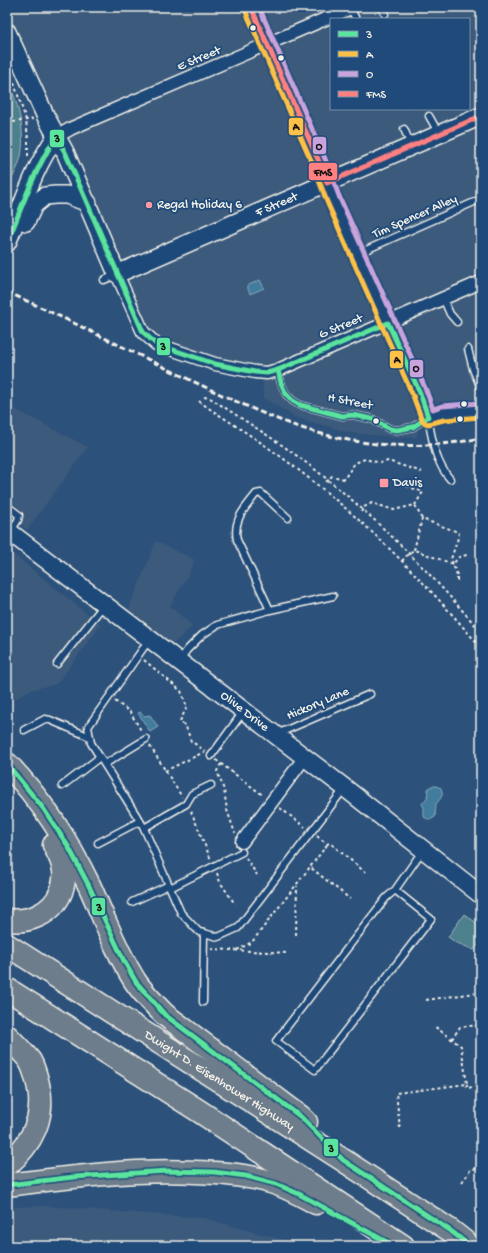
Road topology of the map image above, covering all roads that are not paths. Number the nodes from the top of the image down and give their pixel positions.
1 (251, 7) edge
2 (381, 7) edge
3 (353, 11) edge
4 (385, 14) dead end
5 (336, 18) edge
6 (330, 20) edge
7 (7, 32) edge
8 (268, 45) junction
9 (429, 116) dead end
10 (481, 116) edge
11 (404, 129) dead end
12 (439, 134) junction
13 (56, 137) junction
14 (412, 146) junction
15 (327, 183) junction
16 (481, 200) edge
17 (88, 204) junction
18 (7, 243) edge
19 (7, 250) edge
20 (357, 254) junction
21 (110, 277) junction
22 (481, 282) edge
23 (447, 297) junction
24 (457, 322) dead end
25 (388, 323) junction
26 (468, 349) dead end
27 (278, 370) junction
28 (481, 388) edge
29 (481, 410) edge
30 (428, 417) junction
31 (450, 479) dead end
32 (7, 506) edge
33 (288, 518) dead end
34 (8, 531) edge
35 (333, 596) dead end
36 (104, 604) junction
37 (270, 610) junction
38 (150, 639) junction
39 (179, 661) junction
40 (57, 664) dead end
41 (370, 694) dead end
42 (244, 711) junction
43 (24, 730) dead end
44 (275, 735) junction
45 (90, 737) junction
46 (146, 739) road end
47 (208, 754) road end
48 (100, 757) junction
49 (305, 757) junction
50 (7, 764) edge
51 (105, 764) junction
52 (7, 781) edge
53 (211, 785) dead end
54 (62, 786) dead end
55 (345, 788) junction
56 (140, 821) junction
57 (144, 828) junction
58 (98, 843) dead end
59 (242, 847) joint
60 (423, 850) junction
61 (170, 886) junction
62 (395, 890) junction
63 (481, 895) edge
64 (132, 902) dead end
65 (7, 920) edge
66 (204, 933) junction
67 (7, 945) edge
68 (7, 989) edge
69 (203, 1002) dead end
70 (7, 1036) edge
71 (343, 1160) junction
72 (7, 1165) edge
73 (7, 1185) edge
74 (394, 1246) edge
75 (403, 1246) edge
76 (470, 1246) edge

1 - 8 street
2 - 4 lane
3 - 5 street, E Street
6 - 8 street, E Street
7 - 13 street
8 - 13 street, E Street
8 - 15 street
9 - 12 lane
10 - 12 street, F Street
11 - 14 lane
12 - 14 street, F Street
13 - 17 street
13 - 18 street
14 - 15 street, F Street
15 - 20 street
15 - 21 street, F Street
16 - 20 lane, Tim Spencer Alley
17 - 19 street
17 - 21 street
20 - 25 street
21 - 27 street, G Street
22 - 23 street, G Street
23 - 24 lane
23 - 25 street, G Street
25 - 27 street, G Street
25 - 30 street
26 - 28 lane
27 - 30 lane, H Street
29 - 30 street, H Street
30 - 31 lane
32 - 34 lane
33 - 37 lane
34 - 36 street, Olive Drive
35 - 37 lane
36 - 38 street, Olive Drive
36 - 40 lane
37 - 39 lane
38 - 39 street, Olive Drive
38 - 45 lane
39 - 42 street, Olive Drive
41 - 44 lane, Hickory Lane
42 - 44 street, Olive Drive
42 - 47 lane
43 - 45 lane
44 - 49 street, Olive Drive
45 - 48 lane
46 - 51 lane
48 - 51 lane
48 - 54 lane
49 - 55 street, Olive Drive
49 - 59 street
50 - 71 highway
51 - 56 lane
52 - 65 highway
53 - 57 lane
55 - 60 street, Olive Drive
55 - 66 lane
56 - 57 lane
56 - 58 lane
57 - 61 lane
59 - 61 lane
60 - 62 lane
60 - 63 street, Olive Drive
61 - 64 lane
61 - 66 lane
62 - 62 lane
66 - 69 lane
67 - 71 highway, Dwight D. Eisenhower Highway
68 - 75 highway
70 - 72 highway
71 - 76 highway, Dwight D. Eisenhower Highway
73 - 74 highway

